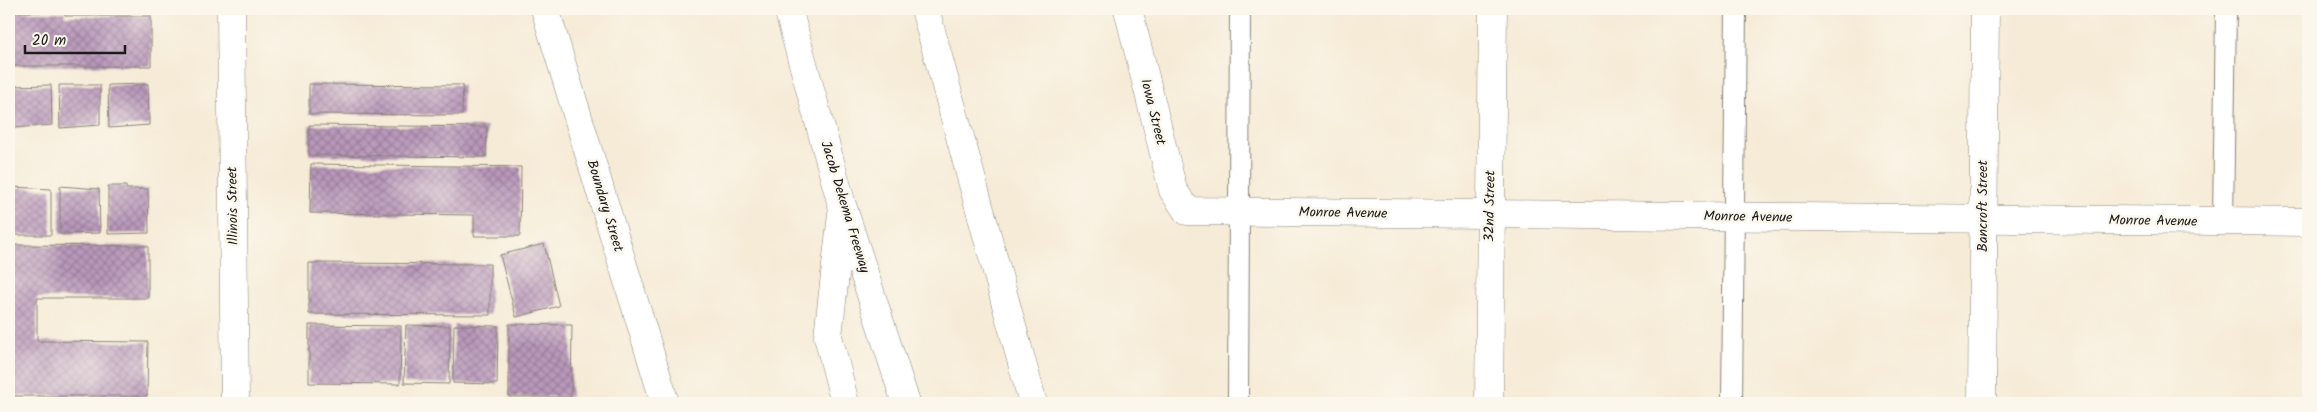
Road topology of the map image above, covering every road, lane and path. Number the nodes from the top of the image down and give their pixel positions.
1 (231, 9) edge
2 (545, 9) edge
3 (788, 9) edge
4 (925, 9) edge
5 (1128, 9) edge
6 (1240, 9) edge
7 (1492, 9) edge
8 (1736, 9) edge
9 (1984, 9) edge
10 (2226, 9) edge
11 (842, 205) junction
12 (1187, 211) joint
13 (1238, 212) junction
14 (1490, 214) junction
15 (1734, 216) junction
16 (1983, 219) junction
17 (2222, 221) junction
18 (2308, 222) edge
19 (235, 403) edge
20 (665, 403) edge
21 (845, 403) edge
22 (906, 403) edge
23 (1033, 403) edge
24 (1238, 403) edge
25 (1489, 403) edge
26 (1732, 403) edge
27 (1982, 403) edge

1 - 19 main road, Illinois Street
2 - 20 main road, Boundary Street
3 - 11 main road, Jacob Dekema Freeway
4 - 23 main road
5 - 12 main road, Iowa Street
6 - 13 lane
7 - 14 main road, 32nd Street
8 - 15 lane
9 - 16 main road, Bancroft Street
10 - 17 lane
11 - 21 main road
11 - 22 main road, Jacob Dekema Freeway
12 - 13 main road, Monroe Avenue
13 - 14 main road, Monroe Avenue
13 - 24 lane
14 - 15 main road, Monroe Avenue
14 - 25 main road, 32nd Street
15 - 16 main road, Monroe Avenue
15 - 26 lane
16 - 17 main road, Monroe Avenue
16 - 27 main road, Bancroft Street
17 - 18 main road, Monroe Avenue

